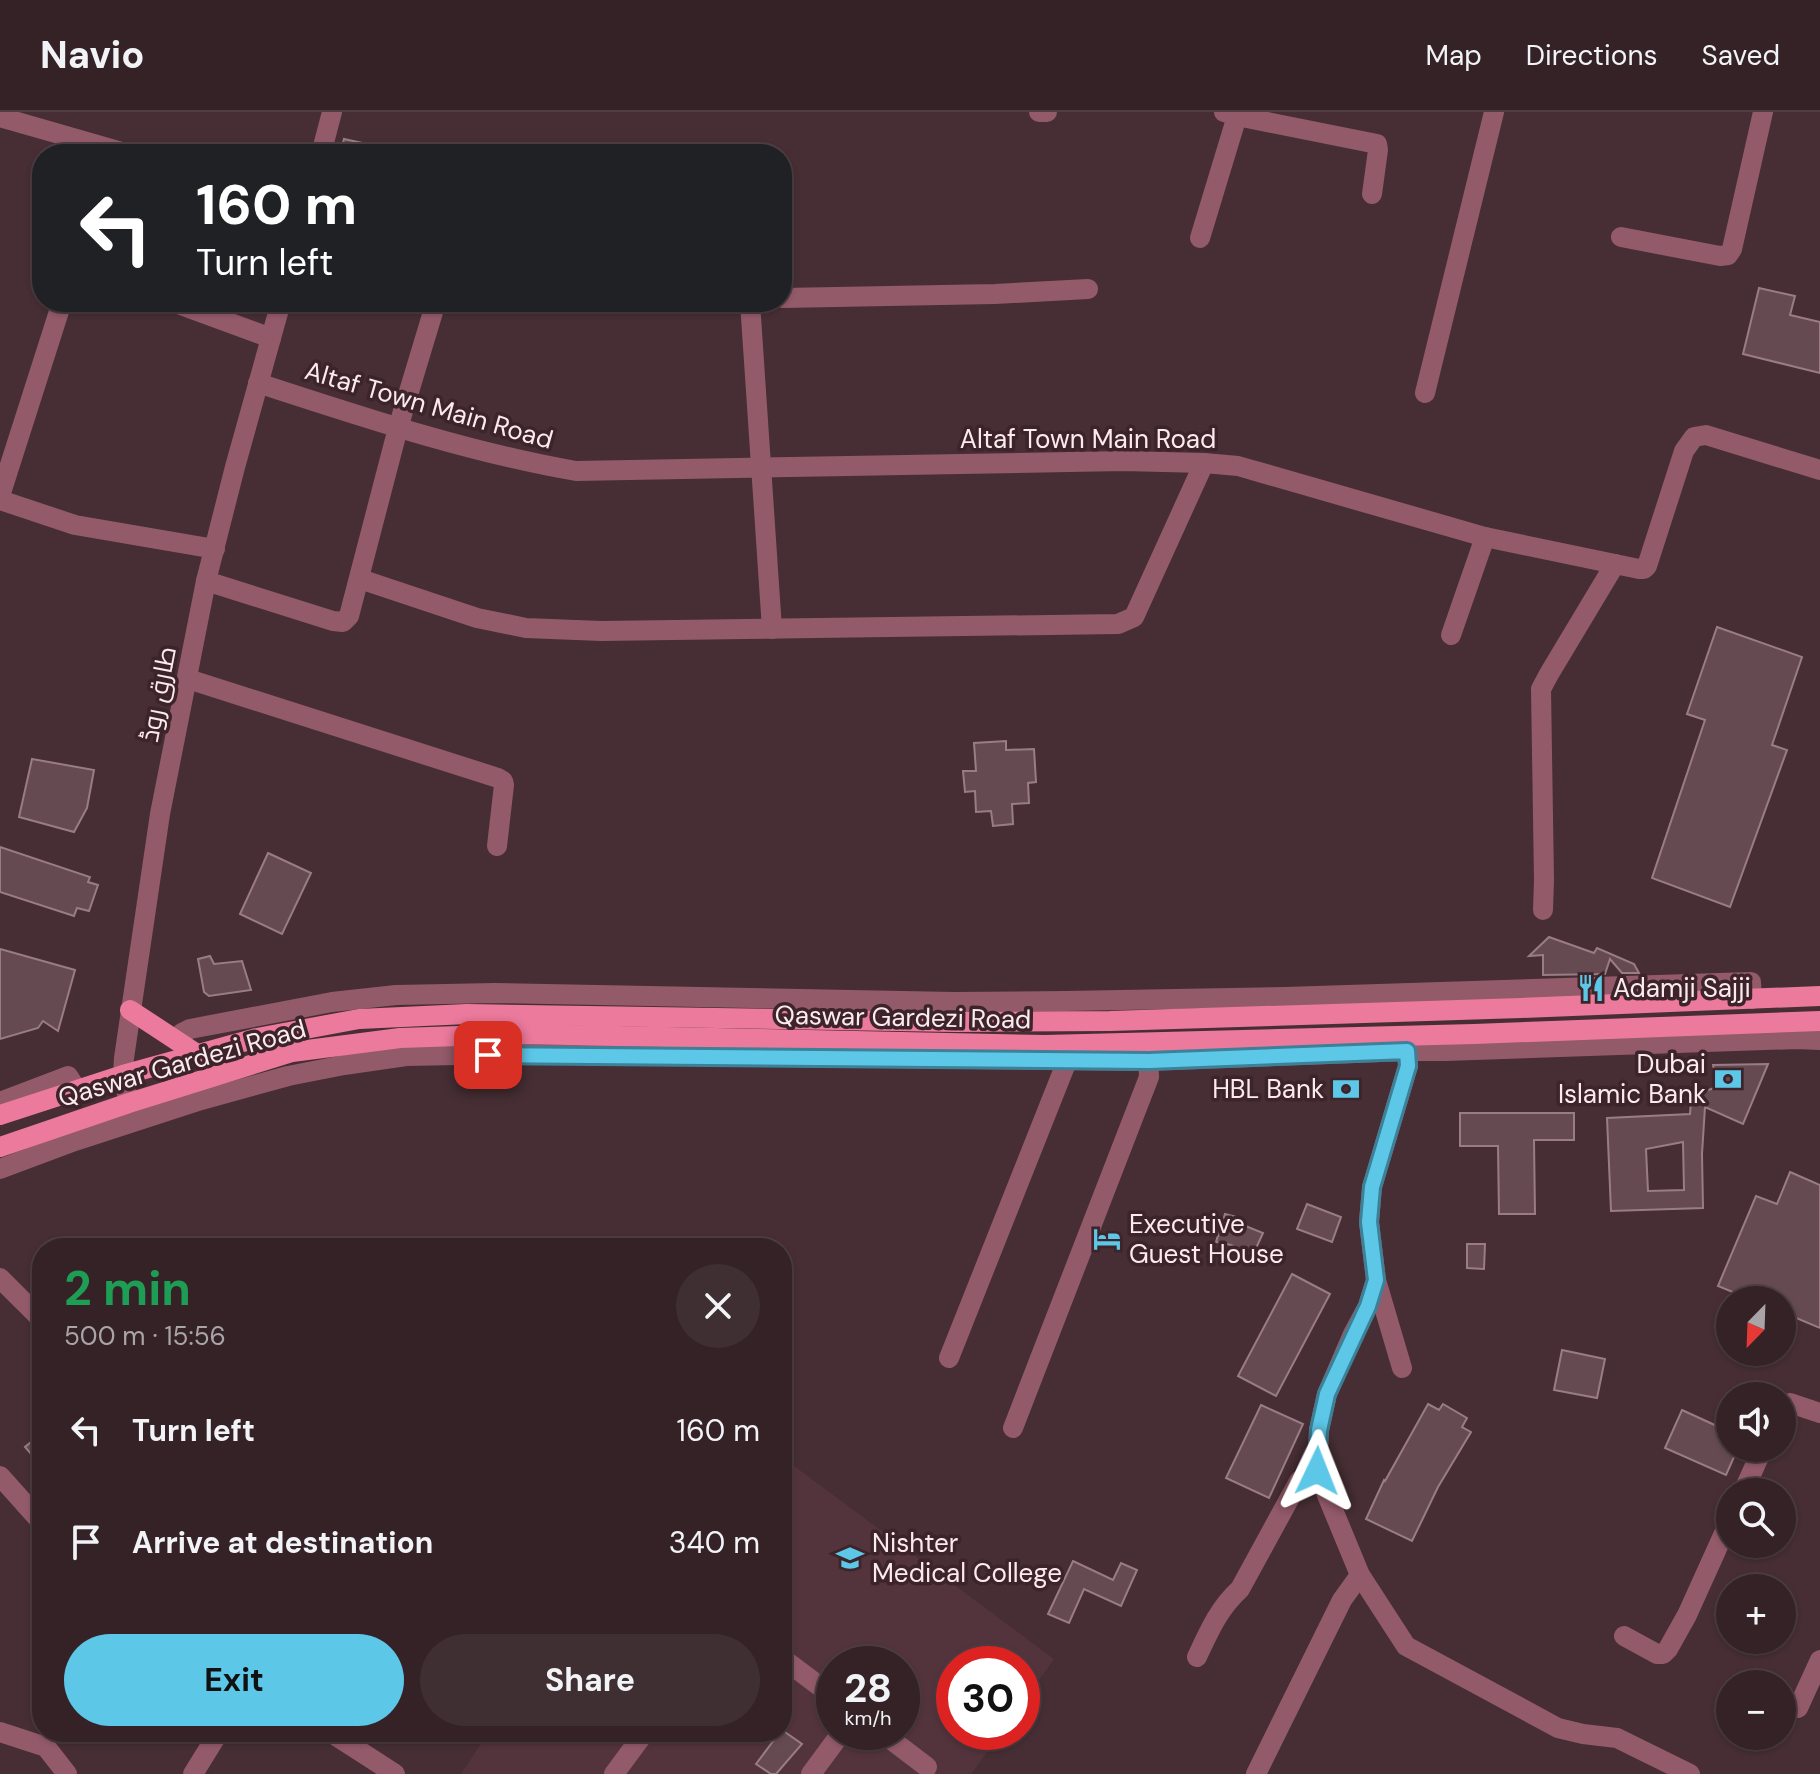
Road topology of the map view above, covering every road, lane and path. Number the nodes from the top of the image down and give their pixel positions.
1 (332, 112) edge
2 (1039, 112) edge
3 (1047, 112) edge
4 (1494, 112) edge
5 (1763, 112) edge
6 (1230, 114) edge
7 (0, 117) edge
8 (90, 144) edge
9 (324, 144) edge
10 (1372, 194) dead end
11 (1621, 237) dead end
12 (1200, 238) dead end
13 (1088, 289) dead end
14 (792, 298) edge
15 (59, 312) edge
16 (200, 312) edge
17 (278, 312) edge
18 (433, 312) edge
19 (751, 312) edge
20 (271, 338) junction
21 (258, 383) junction
22 (1425, 393) dead end
23 (398, 428) junction
24 (1204, 463) junction
25 (761, 468) junction
26 (1820, 470) edge
27 (0, 498) edge
28 (1485, 537) junction
29 (215, 549) junction
30 (1615, 564) junction
31 (360, 579) junction
32 (206, 581) junction
33 (772, 629) junction
34 (1451, 635) dead end
35 (188, 679) junction
36 (497, 846) dead end
37 (1543, 910) dead end
38 (1820, 996) edge
39 (130, 1010) junction
40 (955, 1012) junction
41 (1820, 1021) edge
42 (1820, 1040) edge
43 (178, 1041) junction
44 (1375, 1045) junction
45 (1407, 1051) junction
46 (292, 1052) junction
47 (1149, 1052) junction
48 (197, 1054) junction
49 (1067, 1061) junction
50 (302, 1073) junction
51 (123, 1075) junction
52 (77, 1090) junction
53 (0, 1102) edge
54 (129, 1103) junction
55 (0, 1115) edge
56 (0, 1147) edge
57 (0, 1169) edge
58 (0, 1278) edge
59 (1376, 1280) junction
60 (32, 1310) edge
61 (949, 1358) dead end
62 (1402, 1368) dead end
63 (1796, 1405) edge
64 (1820, 1413) edge
65 (1013, 1428) dead end
66 (1317, 1471) junction
67 (0, 1476) edge
68 (32, 1512) edge
69 (1716, 1551) edge
70 (1360, 1575) junction
71 (1624, 1636) dead end
72 (1197, 1657) dead end
73 (1820, 1660) edge
74 (792, 1666) edge
75 (816, 1684) edge
76 (1798, 1708) dead end
77 (0, 1732) edge
78 (213, 1742) edge
79 (345, 1742) edge
80 (638, 1742) edge
81 (829, 1750) edge
82 (905, 1750) edge
83 (927, 1767) dead end
84 (67, 1774) edge
85 (193, 1774) edge
86 (395, 1774) edge
87 (614, 1774) edge
88 (811, 1774) edge
89 (1256, 1774) edge
90 (1690, 1774) edge

1 - 9 street
2 - 3 street
4 - 22 street
5 - 11 street
6 - 10 street
6 - 12 street
7 - 8 street
13 - 14 street
15 - 27 street
16 - 20 street
17 - 20 street, طارق روڈ
18 - 23 street
19 - 25 street
20 - 21 street, طارق روڈ
21 - 23 street, Altaf Town Main Road
21 - 29 street, طارق روڈ
23 - 25 street, Altaf Town Main Road
23 - 31 street
24 - 25 street, Altaf Town Main Road
24 - 28 street, Altaf Town Main Road
24 - 33 street
25 - 33 street
26 - 30 street, Altaf Town Main Road
27 - 29 street
28 - 30 street, Altaf Town Main Road
28 - 34 street
29 - 32 street, طارق روڈ
30 - 37 street
31 - 32 street
31 - 33 street
32 - 35 street, طارق روڈ
35 - 36 street
35 - 39 street, طارق روڈ
38 - 40 main road
39 - 43 main road
39 - 51 street, طارق روڈ
40 - 43 street
40 - 48 main road
41 - 44 main road, Qaswar Gardezi Road
42 - 45 street
43 - 48 main road
44 - 45 street
44 - 47 main road, Qaswar Gardezi Road
45 - 59 street
46 - 47 main road, Qaswar Gardezi Road
46 - 50 street
46 - 54 main road, Qaswar Gardezi Road
47 - 49 street
47 - 65 street
48 - 51 main road
49 - 50 street
49 - 61 street
50 - 57 street
51 - 52 main road
51 - 54 street, طارق روڈ
52 - 53 street
52 - 55 main road
54 - 56 main road, Qaswar Gardezi Road
58 - 60 street
59 - 62 street
59 - 66 street
63 - 64 street
66 - 70 street
66 - 72 street
67 - 68 street
69 - 71 street
70 - 89 street
70 - 90 street
73 - 76 street
74 - 75 street
77 - 84 street
78 - 85 street
79 - 86 street
80 - 87 street
81 - 88 street
82 - 83 street

